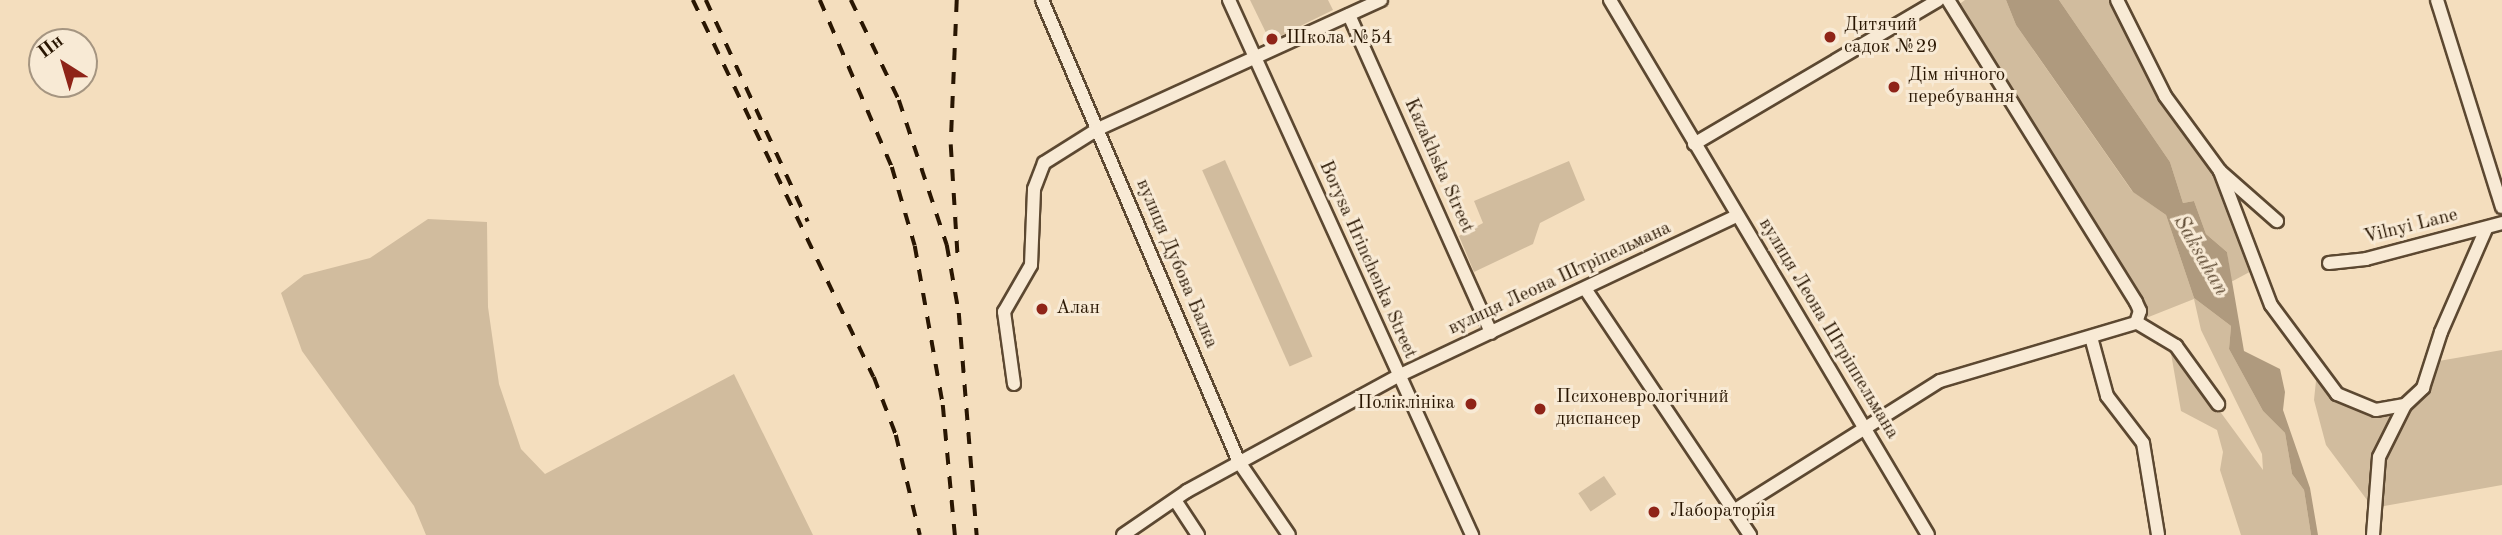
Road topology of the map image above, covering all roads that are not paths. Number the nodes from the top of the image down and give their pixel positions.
1 (1042, 0) edge
2 (1229, 0) edge
3 (1381, 0) edge
4 (1610, 0) edge
5 (1938, 0) edge
6 (1948, 0) edge
7 (2117, 0) edge
8 (2437, 0) edge
9 (1349, 15) junction
10 (1255, 61) junction
11 (1098, 129) junction
12 (1693, 144) junction
13 (2220, 171) junction
14 (2502, 207) edge
15 (1737, 216) junction
16 (2277, 221) dead end
17 (2502, 223) edge
18 (2486, 229) junction
19 (2329, 263) dead end
20 (1586, 290) junction
21 (2136, 322) junction
22 (1491, 333) junction
23 (2091, 337) junction
24 (1398, 376) junction
25 (1014, 384) dead end
26 (2218, 404) dead end
27 (2405, 405) junction
28 (1864, 427) junction
29 (1239, 462) junction
30 (1175, 500) junction
31 (1735, 510) junction
32 (1123, 535) edge
33 (1198, 535) edge
34 (1289, 535) edge
35 (1472, 535) edge
36 (1750, 535) edge
37 (1928, 535) edge
38 (2158, 535) edge
39 (2373, 535) edge

1 - 11 street, вулиця Дубова Балка
2 - 10 street, Borysa Hrinchenka Street
3 - 9 street
4 - 12 street, вулиця Леона Штріппельмана
5 - 12 street
6 - 21 street
7 - 13 street
8 - 14 street
9 - 10 street
9 - 22 street, Kazakhska Street
10 - 11 street
10 - 24 street, Borysa Hrinchenka Street
11 - 25 street
11 - 29 street, вулиця Дубова Балка
12 - 15 street, вулиця Леона Штріппельмана
13 - 16 street
13 - 27 street
15 - 20 street, вулиця Леона Штріпельмана
15 - 28 street, вулиця Леона Штріппельмана
17 - 18 street, Vilnyi Lane
18 - 19 street, Vilnyi Lane
18 - 27 street
20 - 22 street, вулиця Леона Штріпельмана
20 - 31 street
21 - 23 street
21 - 26 street
22 - 24 street, вулиця Леона Штріпельмана
23 - 28 street
23 - 38 street
24 - 29 street, вулиця Леона Штріпельмана
24 - 35 street, Borysa Hrinchenka Street
27 - 39 street
28 - 31 street
28 - 37 street, вулиця Леона Штріппельмана
29 - 30 street, вулиця Леона Штріпельмана
29 - 34 street, вулиця Дубова Балка
30 - 32 street, вулиця Леона Штріпельмана
30 - 33 street
31 - 36 street

